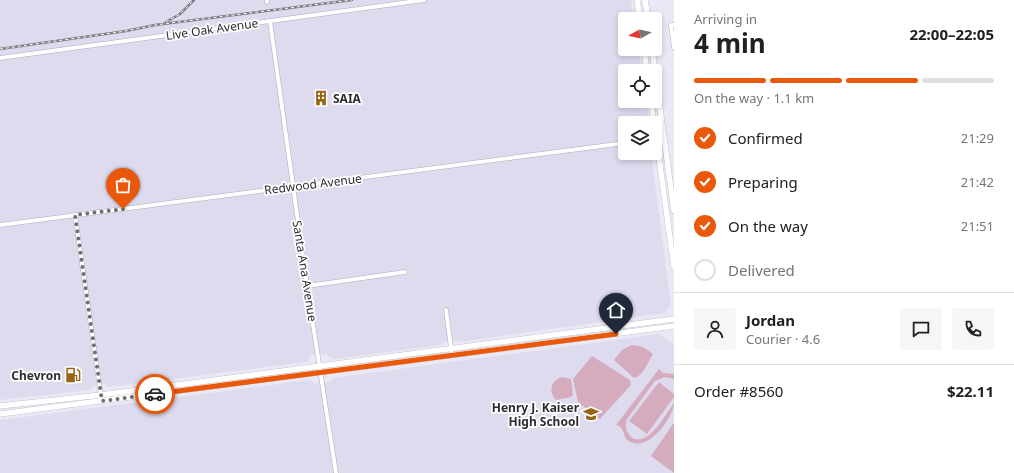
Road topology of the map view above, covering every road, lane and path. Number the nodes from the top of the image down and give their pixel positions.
1 (424, 0) edge
2 (637, 0) edge
3 (645, 0) edge
4 (639, 12) edge
5 (647, 12) edge
6 (270, 21) junction
7 (672, 25) edge
8 (674, 48) edge
9 (0, 58) edge
10 (660, 108) edge
11 (664, 138) joint
12 (618, 144) edge
13 (659, 160) edge
14 (379, 170) dead end
15 (380, 176) junction
16 (293, 187) junction
17 (674, 211) edge
18 (75, 215) junction
19 (0, 225) edge
20 (674, 267) edge
21 (405, 272) dead end
22 (307, 286) junction
23 (446, 310) dead end
24 (674, 319) edge
25 (674, 326) edge
26 (452, 352) junction
27 (320, 366) junction
28 (321, 372) junction
29 (101, 398) junction
30 (0, 406) edge
31 (0, 414) edge
32 (336, 473) edge

1 - 6 street, Live Oak Avenue
2 - 4 main road
3 - 5 main road
6 - 9 street, Live Oak Avenue
6 - 16 street, Santa Ana Avenue
7 - 8 street
10 - 11 main road
11 - 17 main road
12 - 15 street, Redwood Avenue
13 - 20 main road
14 - 15 street
15 - 16 street, Redwood Avenue
16 - 18 street, Redwood Avenue
16 - 22 street, Santa Ana Avenue
18 - 19 street, Redwood Avenue
18 - 29 street
21 - 22 street
22 - 27 street, Santa Ana Avenue
23 - 26 street
24 - 26 main road
25 - 26 main road
26 - 27 main road
26 - 28 main road
27 - 28 street, Santa Ana Avenue
27 - 29 main road
28 - 29 main road
28 - 32 street, Santa Ana Avenue
29 - 30 main road
29 - 31 main road

